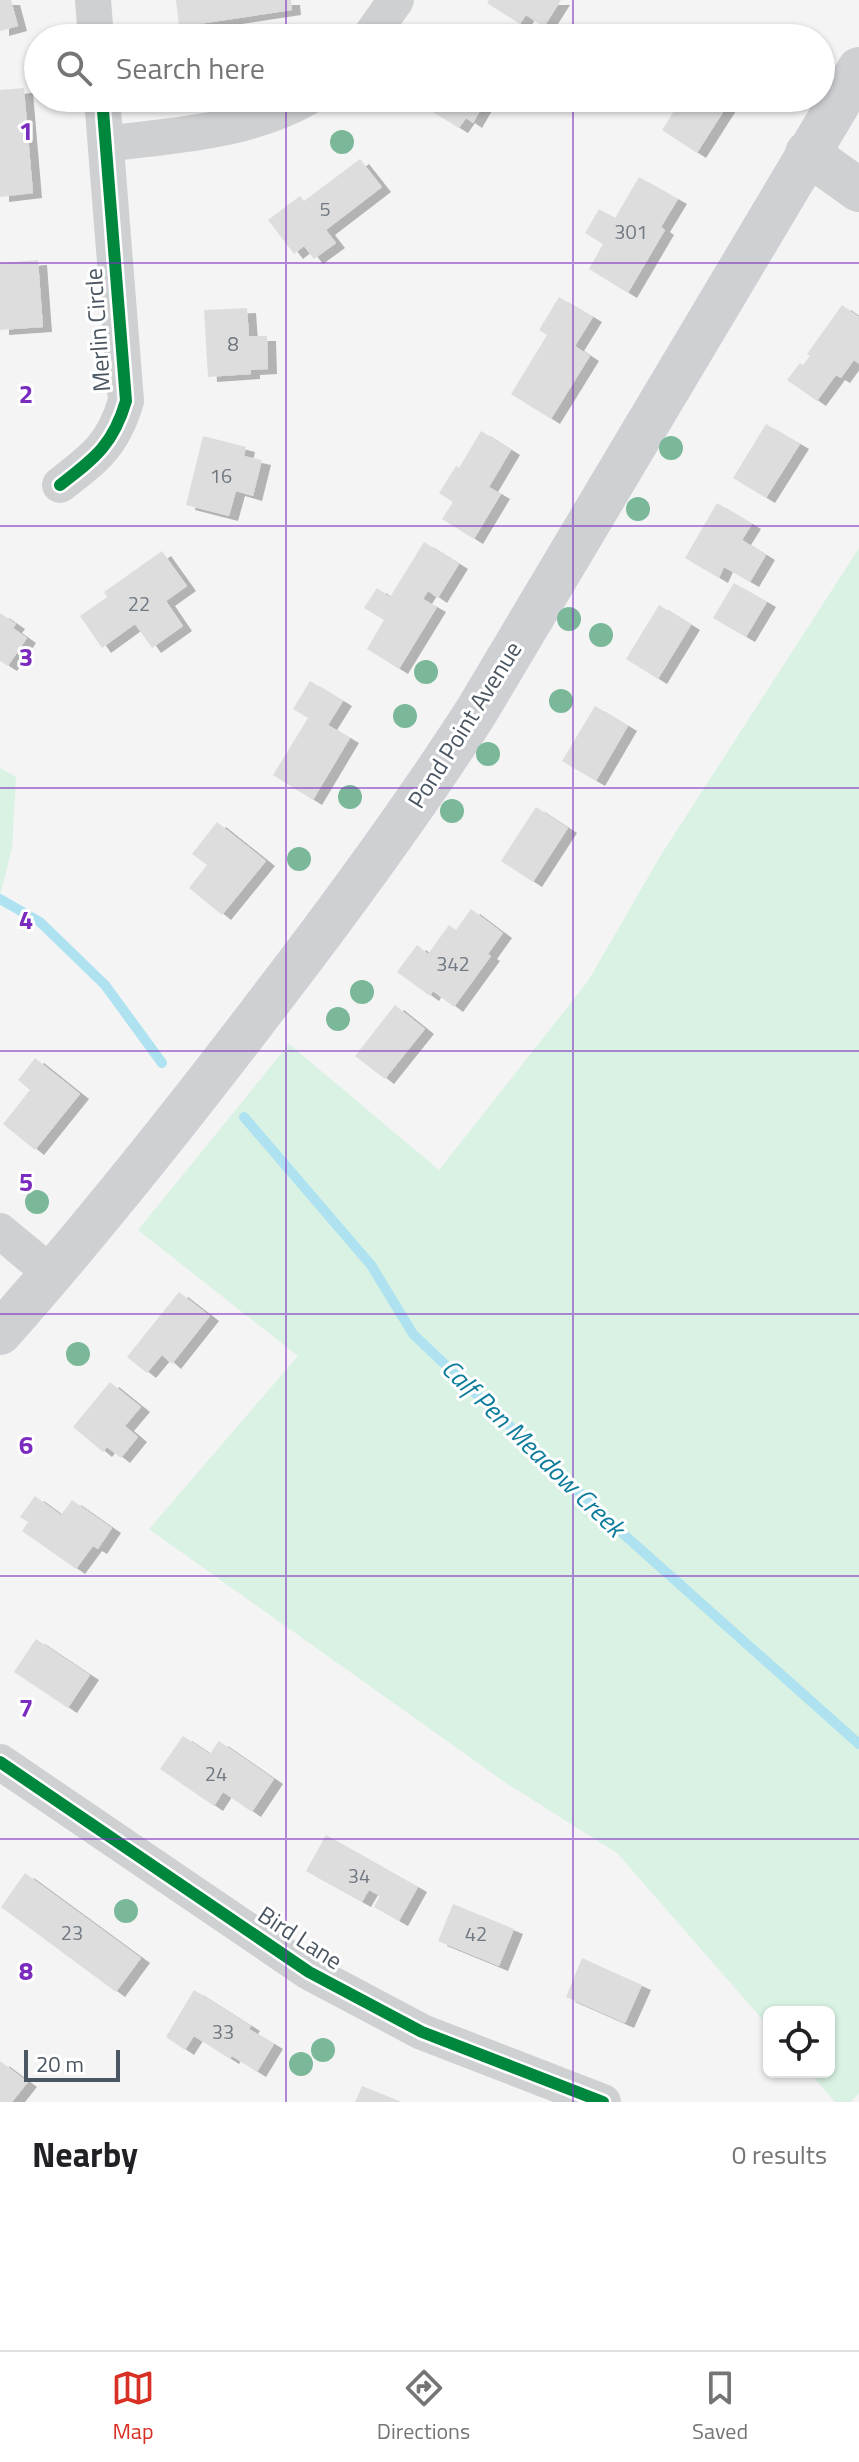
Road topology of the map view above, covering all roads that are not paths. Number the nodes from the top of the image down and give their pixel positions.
1 (93, 0) edge
2 (396, 0) edge
3 (95, 24) edge
4 (379, 24) edge
5 (859, 69) edge
6 (835, 108) edge
7 (103, 112) edge
8 (277, 112) edge
9 (832, 112) edge
10 (106, 144) junction
11 (807, 153) junction
12 (859, 190) edge
13 (60, 485) dead end
14 (0, 1231) edge
15 (52, 1274) junction
16 (0, 1333) edge
17 (0, 1762) edge
18 (603, 2102) edge

1 - 3 street
2 - 4 street
5 - 6 main road, Pond Point Avenue
7 - 10 street, Merlin Circle
8 - 10 street
9 - 11 main road, Pond Point Avenue
10 - 13 street, Merlin Circle
11 - 12 street
11 - 15 main road, Pond Point Avenue
14 - 15 street
15 - 16 main road, Pond Point Avenue
17 - 18 street, Bird Lane

